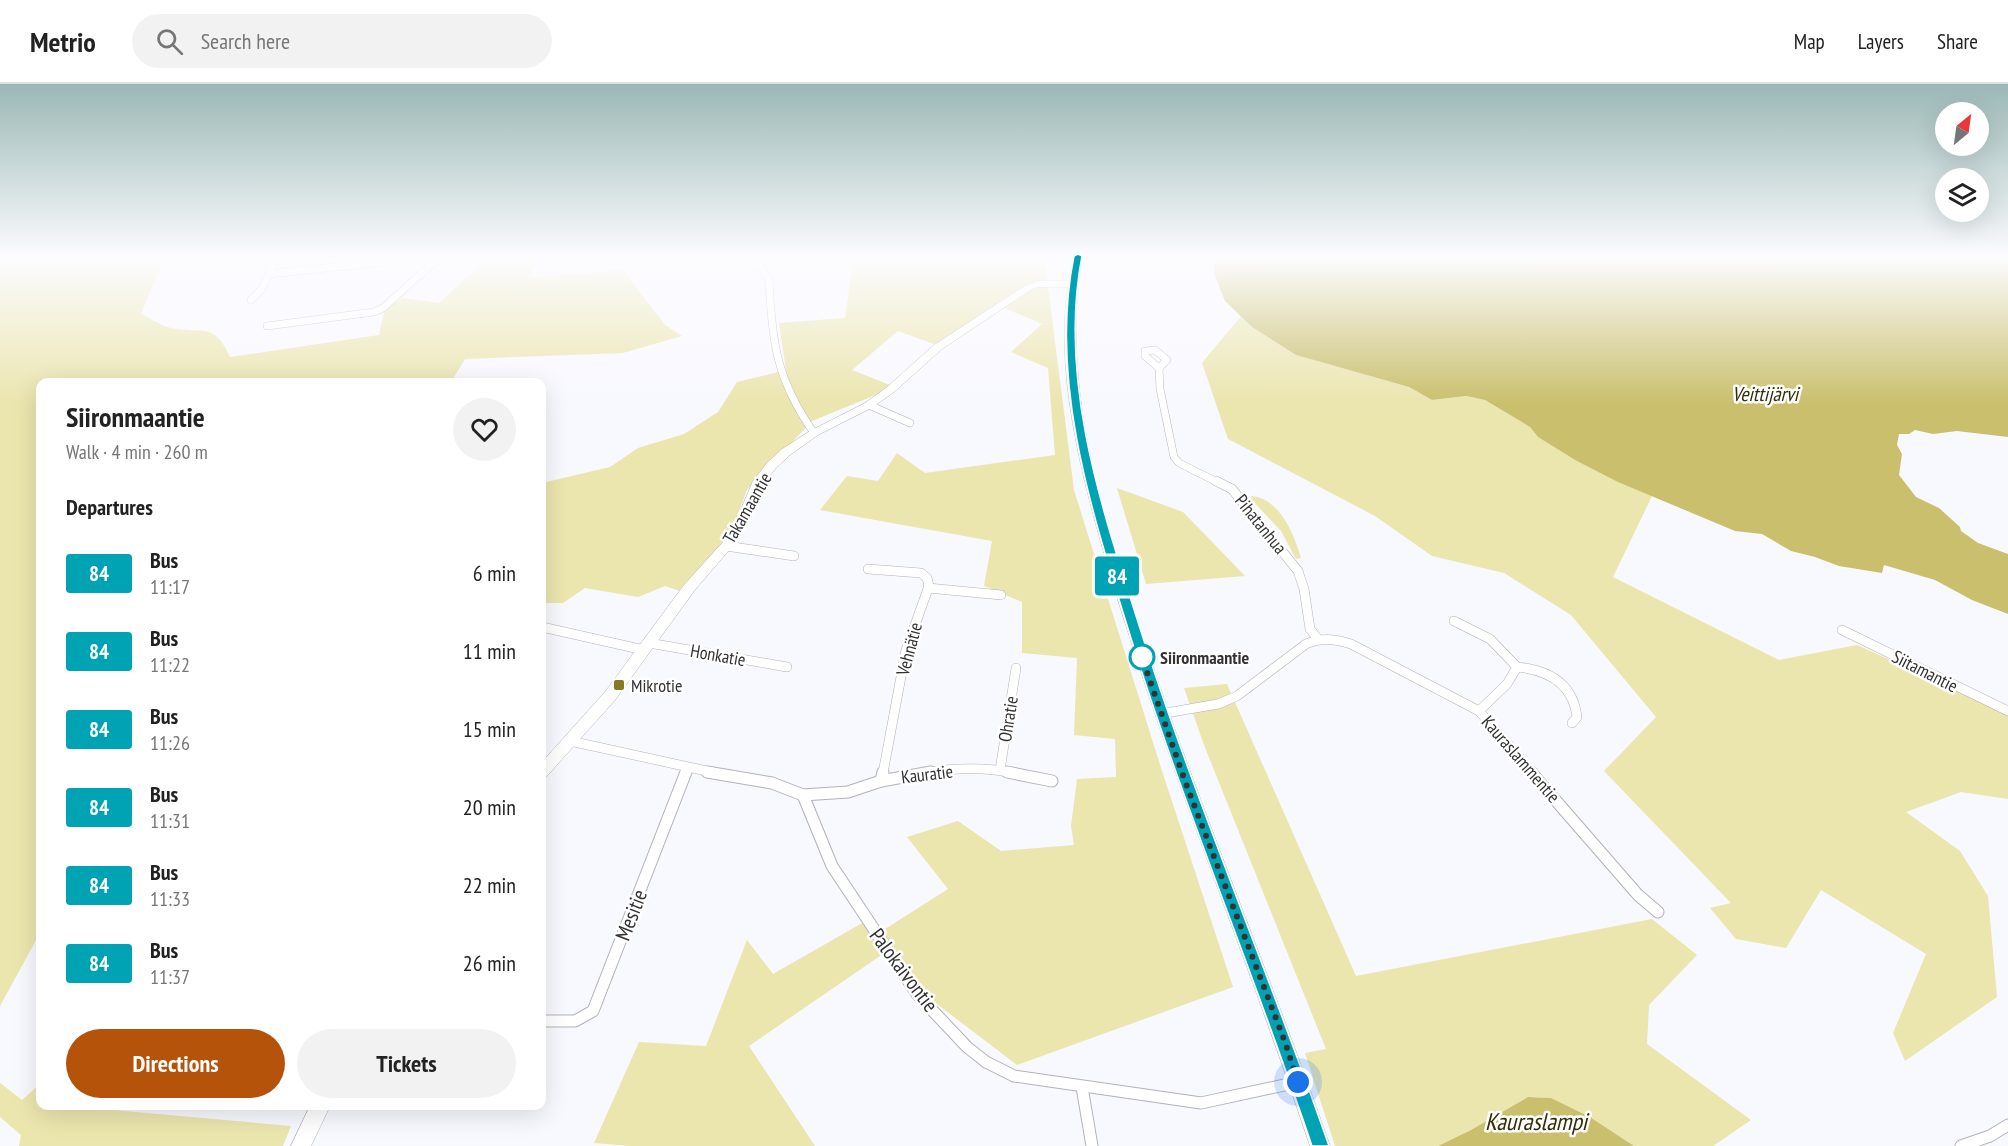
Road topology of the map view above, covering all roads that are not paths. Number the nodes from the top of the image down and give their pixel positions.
1 (386, 306) edge
2 (771, 306) edge
3 (1001, 306) edge
4 (1071, 306) edge
5 (267, 326) dead end
6 (1160, 368) dead end
7 (869, 405) junction
8 (910, 423) dead end
9 (814, 433) junction
10 (726, 546) junction
11 (794, 556) dead end
12 (868, 569) dead end
13 (928, 588) junction
14 (1001, 595) dead end
15 (1454, 621) dead end
16 (546, 628) edge
17 (1842, 630) dead end
18 (1318, 639) junction
19 (646, 646) junction
20 (787, 667) dead end
21 (1517, 667) junction
22 (1016, 668) dead end
23 (1479, 711) junction
24 (2008, 711) edge
25 (1160, 714) junction
26 (1572, 723) dead end
27 (570, 741) junction
28 (546, 768) edge
29 (687, 768) junction
30 (1000, 770) junction
31 (881, 781) junction
32 (1052, 781) dead end
33 (803, 795) junction
34 (1658, 912) dead end
35 (546, 1021) edge
36 (1298, 1082) junction
37 (1082, 1088) junction
38 (318, 1110) edge
39 (2008, 1125) edge
40 (301, 1146) edge
41 (1092, 1146) edge
42 (1320, 1146) edge
43 (1961, 1146) edge

1 - 5 street
2 - 9 street
3 - 7 main road, Takamaantie
4 - 25 main road
6 - 18 street, Pihatanhua
7 - 8 street
7 - 9 main road, Takamaantie
9 - 10 main road, Takamaantie
10 - 11 street
10 - 19 main road, Takamaantie
12 - 13 street
13 - 14 street
13 - 31 street, Vehnätie
15 - 21 street
16 - 19 street, Honkatie
17 - 24 street, Siitamantie
18 - 23 street, Kauraslammentie
18 - 25 street
19 - 20 street, Honkatie
19 - 27 main road, Takamaantie
21 - 23 street
21 - 26 street
22 - 30 street, Ohratie
23 - 34 street, Kauraslammentie
25 - 36 main road
27 - 28 main road, Takamaantie
27 - 29 street
29 - 33 street
29 - 35 street, Mesitie
30 - 31 street, Kauratie
30 - 32 street, Kauratie
31 - 33 street, Kauratie
33 - 37 street, Palokaivontie
36 - 37 street, Palokaivontie
36 - 42 main road
37 - 41 street
38 - 40 main road
39 - 43 street

